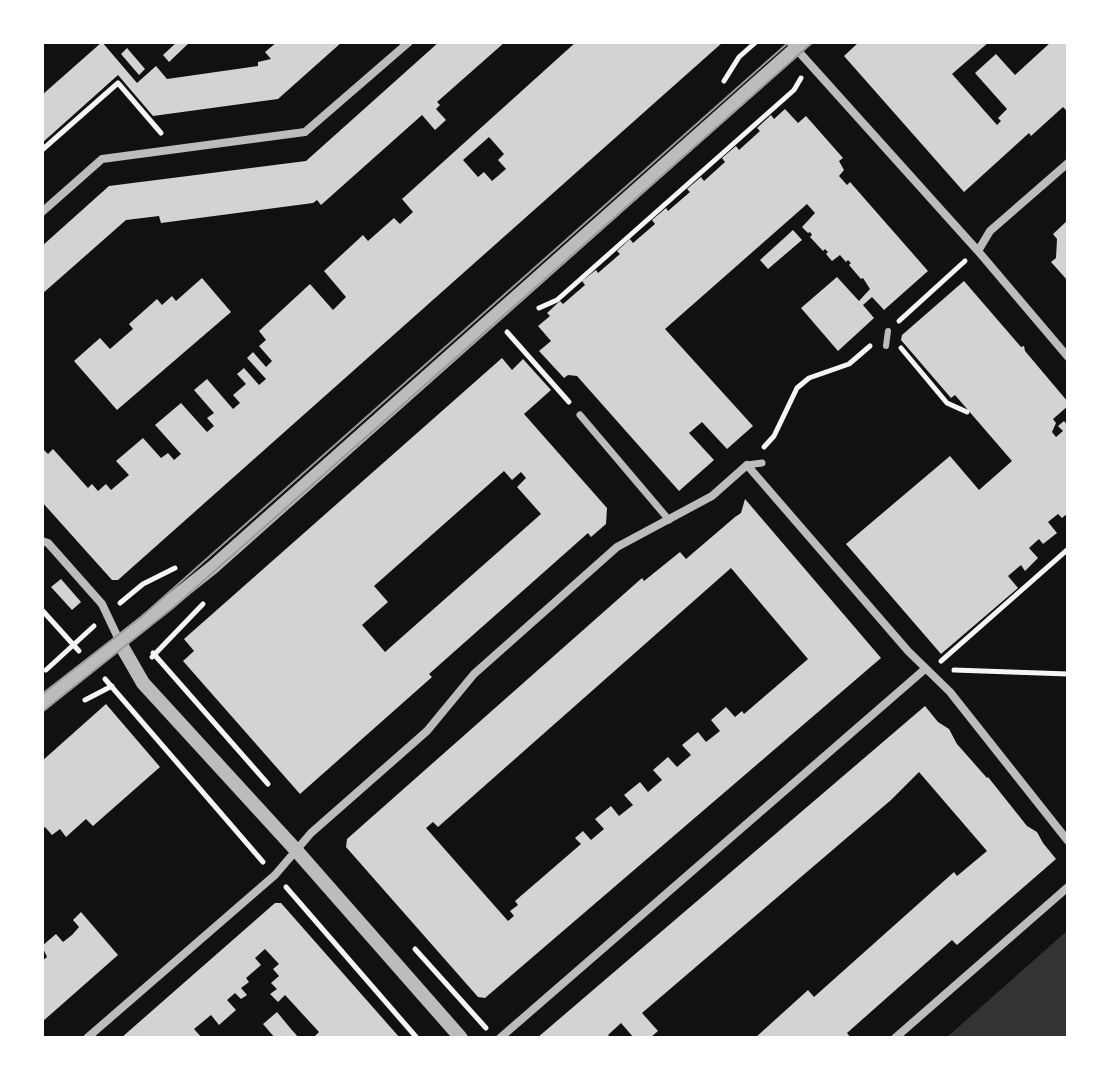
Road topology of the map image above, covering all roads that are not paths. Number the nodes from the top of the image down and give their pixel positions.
1 (409, 42) edge
2 (796, 44) edge
3 (1068, 163) edge
4 (42, 212) edge
5 (978, 251) junction
6 (888, 331) road end
7 (886, 346) dead end
8 (1068, 357) edge
9 (580, 415) road end
10 (762, 463) dead end
11 (747, 465) junction
12 (669, 520) junction
13 (42, 541) edge
14 (120, 643) junction
15 (925, 669) junction
16 (42, 704) edge
17 (1068, 841) edge
18 (295, 849) junction
19 (1068, 887) edge
20 (87, 1038) edge
21 (461, 1038) edge
22 (500, 1038) edge
23 (895, 1038) edge

1 - 4 street
2 - 5 street
2 - 14 street
3 - 5 street
5 - 8 street
6 - 7 lane
9 - 12 street
10 - 11 street
11 - 12 street
11 - 15 street
12 - 18 street
13 - 14 street
14 - 16 street
14 - 18 street
15 - 17 street
15 - 22 street
18 - 20 street
18 - 21 street
19 - 23 street

